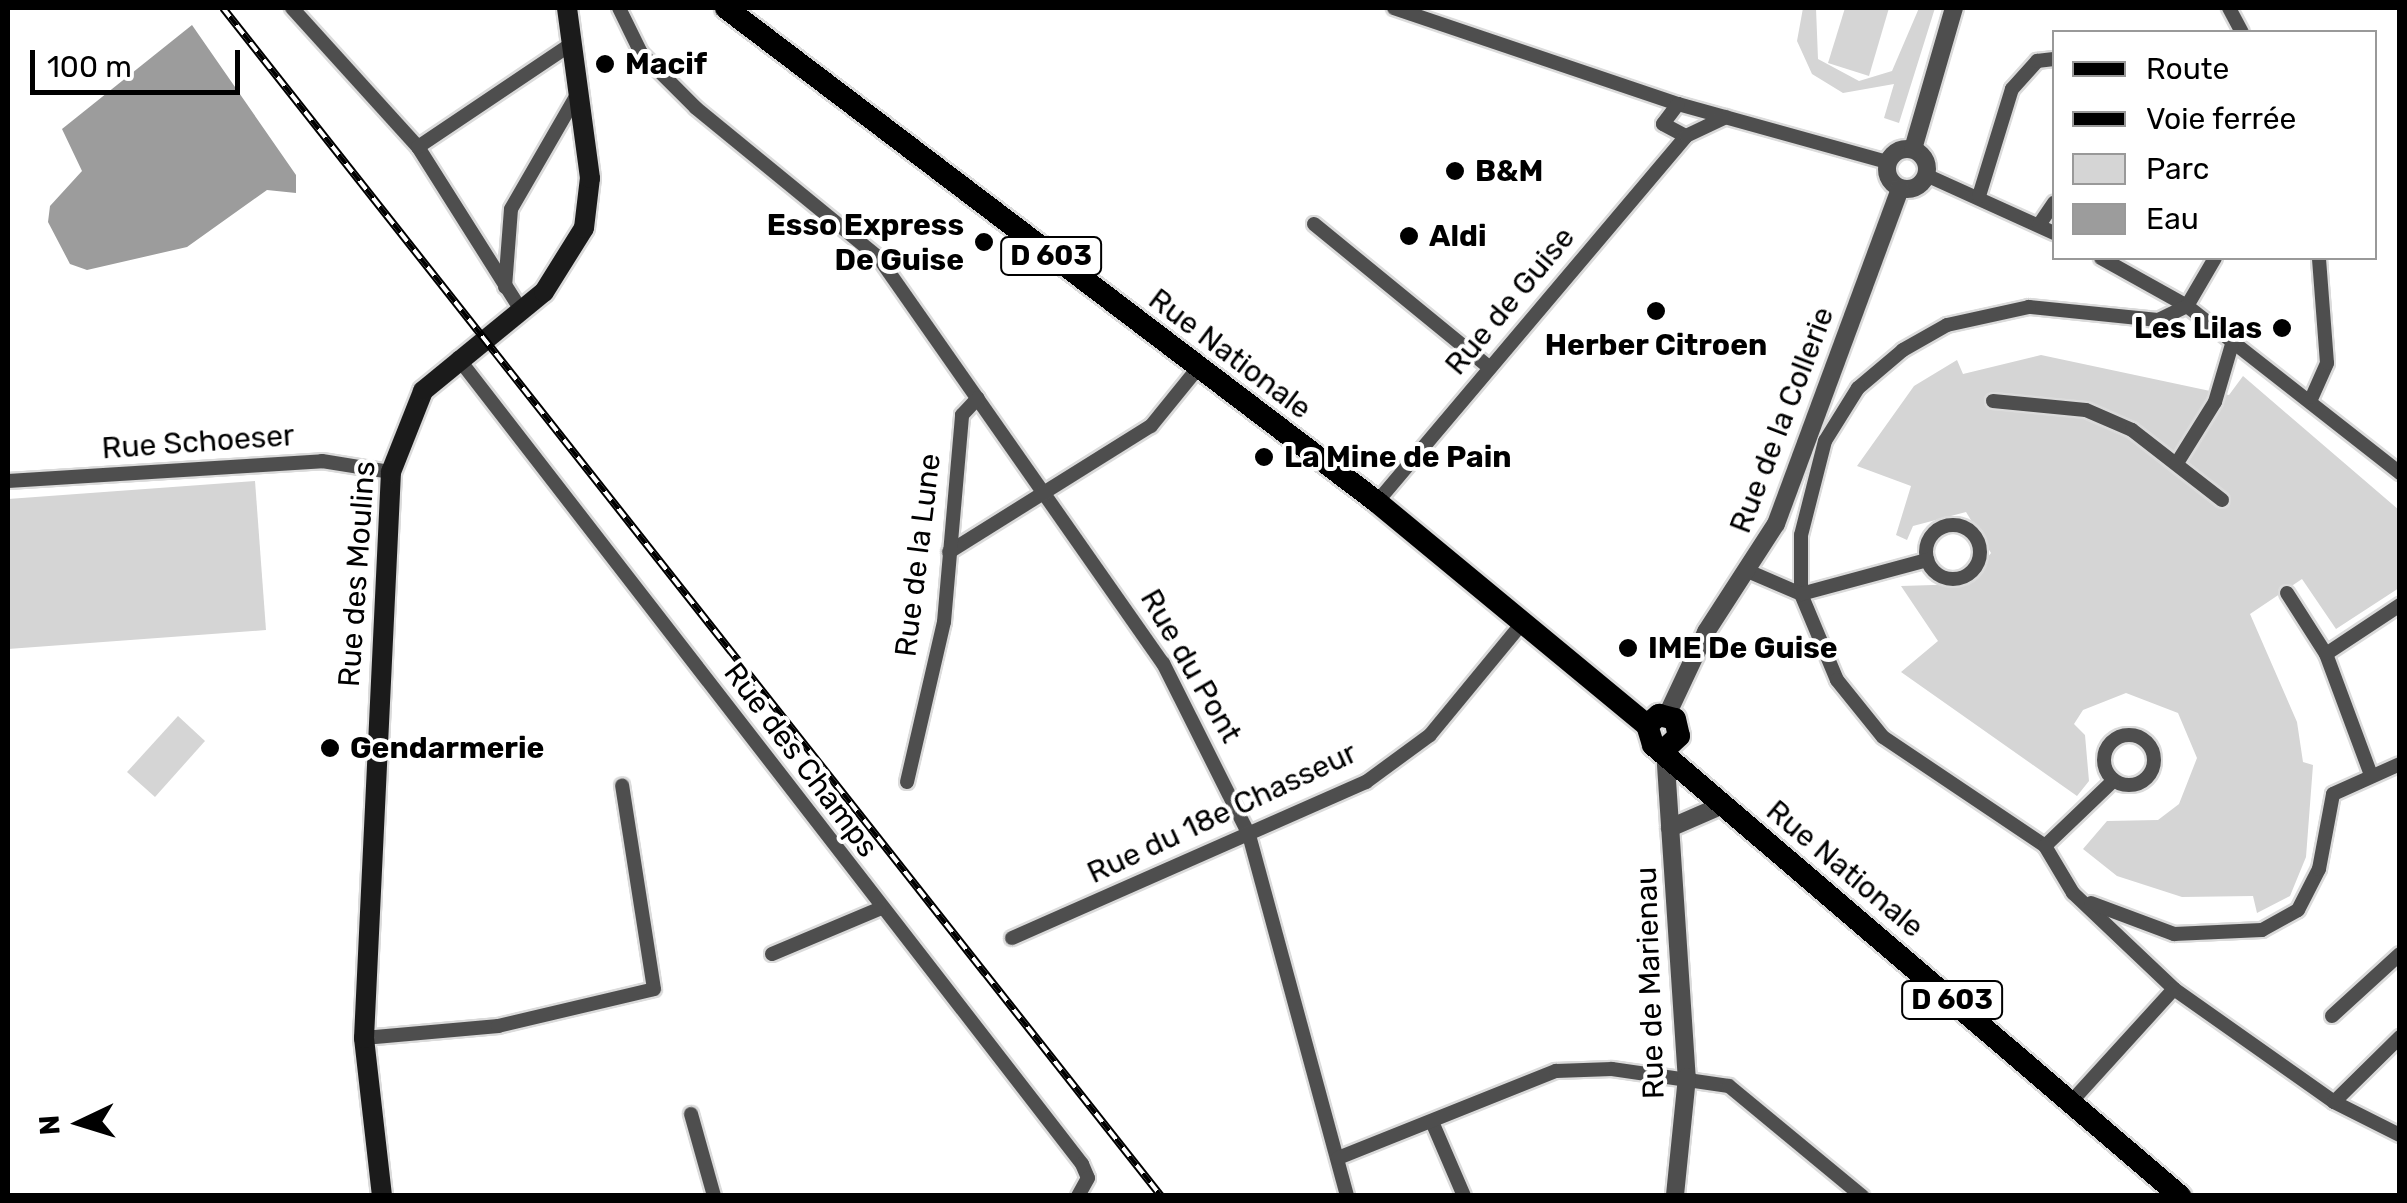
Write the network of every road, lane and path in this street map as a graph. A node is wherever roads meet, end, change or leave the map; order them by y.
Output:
1 (292, 8) edge
2 (567, 8) edge
3 (618, 8) edge
4 (726, 8) edge
5 (1394, 8) edge
6 (1954, 8) edge
7 (2228, 8) edge
8 (2241, 30) edge
9 (571, 44) junction
10 (2052, 58) edge
11 (1650, 92) junction
12 (578, 93) junction
13 (1684, 106) junction
14 (1664, 113) junction
15 (1726, 116) junction
16 (1690, 131) junction
17 (418, 146) junction
18 (1913, 150) junction
19 (1887, 162) junction
20 (1926, 176) junction
21 (1900, 188) junction
22 (1978, 196) junction
23 (2052, 206) edge
24 (1314, 224) dead end
25 (2039, 224) junction
26 (2052, 232) edge
27 (2105, 260) edge
28 (2214, 260) edge
29 (2320, 260) edge
30 (505, 286) junction
31 (2186, 306) junction
32 (521, 310) junction
33 (2234, 341) junction
34 (458, 358) junction
35 (1198, 368) junction
36 (1490, 368) junction
37 (2312, 397) junction
38 (978, 398) junction
39 (1993, 401) dead end
40 (2176, 462) junction
41 (391, 472) junction
42 (2400, 473) edge
43 (8, 481) edge
44 (1051, 492) junction
45 (2222, 500) dead end
46 (1377, 502) junction
47 (949, 552) junction
48 (1927, 560) dead end
49 (1750, 572) junction
50 (2288, 593) dead end
51 (1801, 594) junction
52 (2400, 605) edge
53 (1519, 626) junction
54 (2326, 654) junction
55 (1657, 720) junction
56 (1672, 743) junction
57 (2400, 764) edge
58 (2371, 775) junction
59 (2113, 781) dead end
60 (907, 782) dead end
61 (622, 785) dead end
62 (1724, 804) junction
63 (1670, 828) junction
64 (1249, 835) junction
65 (2046, 846) junction
66 (2072, 893) junction
67 (878, 909) junction
68 (1012, 938) dead end
69 (772, 954) dead end
70 (2400, 954) edge
71 (2174, 989) junction
72 (2332, 1016) dead end
73 (2400, 1037) edge
74 (364, 1038) junction
75 (1687, 1077) junction
76 (2071, 1102) junction
77 (2334, 1102) junction
78 (691, 1114) dead end
79 (1433, 1124) junction
80 (2400, 1134) edge
81 (1338, 1158) junction
82 (1680, 1192) edge
83 (382, 1196) edge
84 (714, 1196) edge
85 (1078, 1196) edge
86 (1346, 1196) edge
87 (1464, 1196) edge
88 (1862, 1196) edge
89 (2180, 1196) edge

1 - 17 street
2 - 9 main road, Rue des Moulins
3 - 38 street, Rue du Pont
4 - 35 main road, Rue Nationale / D 603
5 - 11 street
6 - 18 street
7 - 8 street
9 - 12 main road, Rue des Moulins
9 - 17 street
10 - 22 street
11 - 13 street
11 - 14 street
12 - 30 street
12 - 32 main road, Rue des Moulins
13 - 14 street
13 - 15 street
13 - 16 street
14 - 16 street
15 - 16 street
15 - 19 street
16 - 36 street, Rue de Guise
17 - 30 street
18 - 19 street
18 - 20 street
19 - 21 street
20 - 21 street
20 - 22 street
21 - 49 street, Rue de la Collerie
22 - 25 street
23 - 25 street
24 - 36 street
25 - 26 street
27 - 31 street
28 - 31 street
29 - 37 street
30 - 32 street
31 - 33 street
31 - 51 street
32 - 34 main road, Rue des Moulins
33 - 37 street
33 - 40 street
34 - 41 main road, Rue des Moulins
34 - 67 street, Rue des Champs
35 - 44 street
35 - 46 main road, Rue Nationale / D 603
36 - 46 street, Rue de Guise
37 - 42 street
38 - 44 street, Rue du Pont
38 - 47 street, Rue de la Lune
39 - 40 street
40 - 45 street
41 - 43 street, Rue Schoeser
41 - 74 main road, Rue des Moulins
44 - 47 street
44 - 64 street, Rue du Pont
46 - 53 main road, Rue Nationale / D 603
47 - 60 street, Rue de la Lune
48 - 51 street
49 - 51 street
49 - 55 street, Rue de la Collerie
50 - 54 street
51 - 65 street
52 - 54 street
53 - 55 main road, Rue Nationale / D 603
53 - 64 street, Rue du 18e Chasseur
54 - 58 street
55 - 56 main road, Rue Nationale
56 - 62 main road, Rue Nationale / D 603
56 - 63 street, Rue de Marienau
57 - 58 street
58 - 66 street
59 - 65 street
61 - 74 street
62 - 63 street
62 - 76 main road, Rue Nationale / D 603
63 - 75 street, Rue de Marienau
64 - 68 street, Rue du 18e Chasseur
64 - 81 street, Rue du Pont
65 - 66 street
66 - 71 street
67 - 69 street
67 - 85 street, Rue des Champs
70 - 72 street
71 - 76 street
71 - 77 street
73 - 77 street
74 - 83 main road, Rue des Moulins
75 - 79 street
75 - 82 street, Rue de Marienau
75 - 88 street
76 - 89 main road, Rue Nationale / D 603
77 - 80 street
78 - 84 street
79 - 81 street
79 - 87 street
81 - 86 street, Rue du Pont

